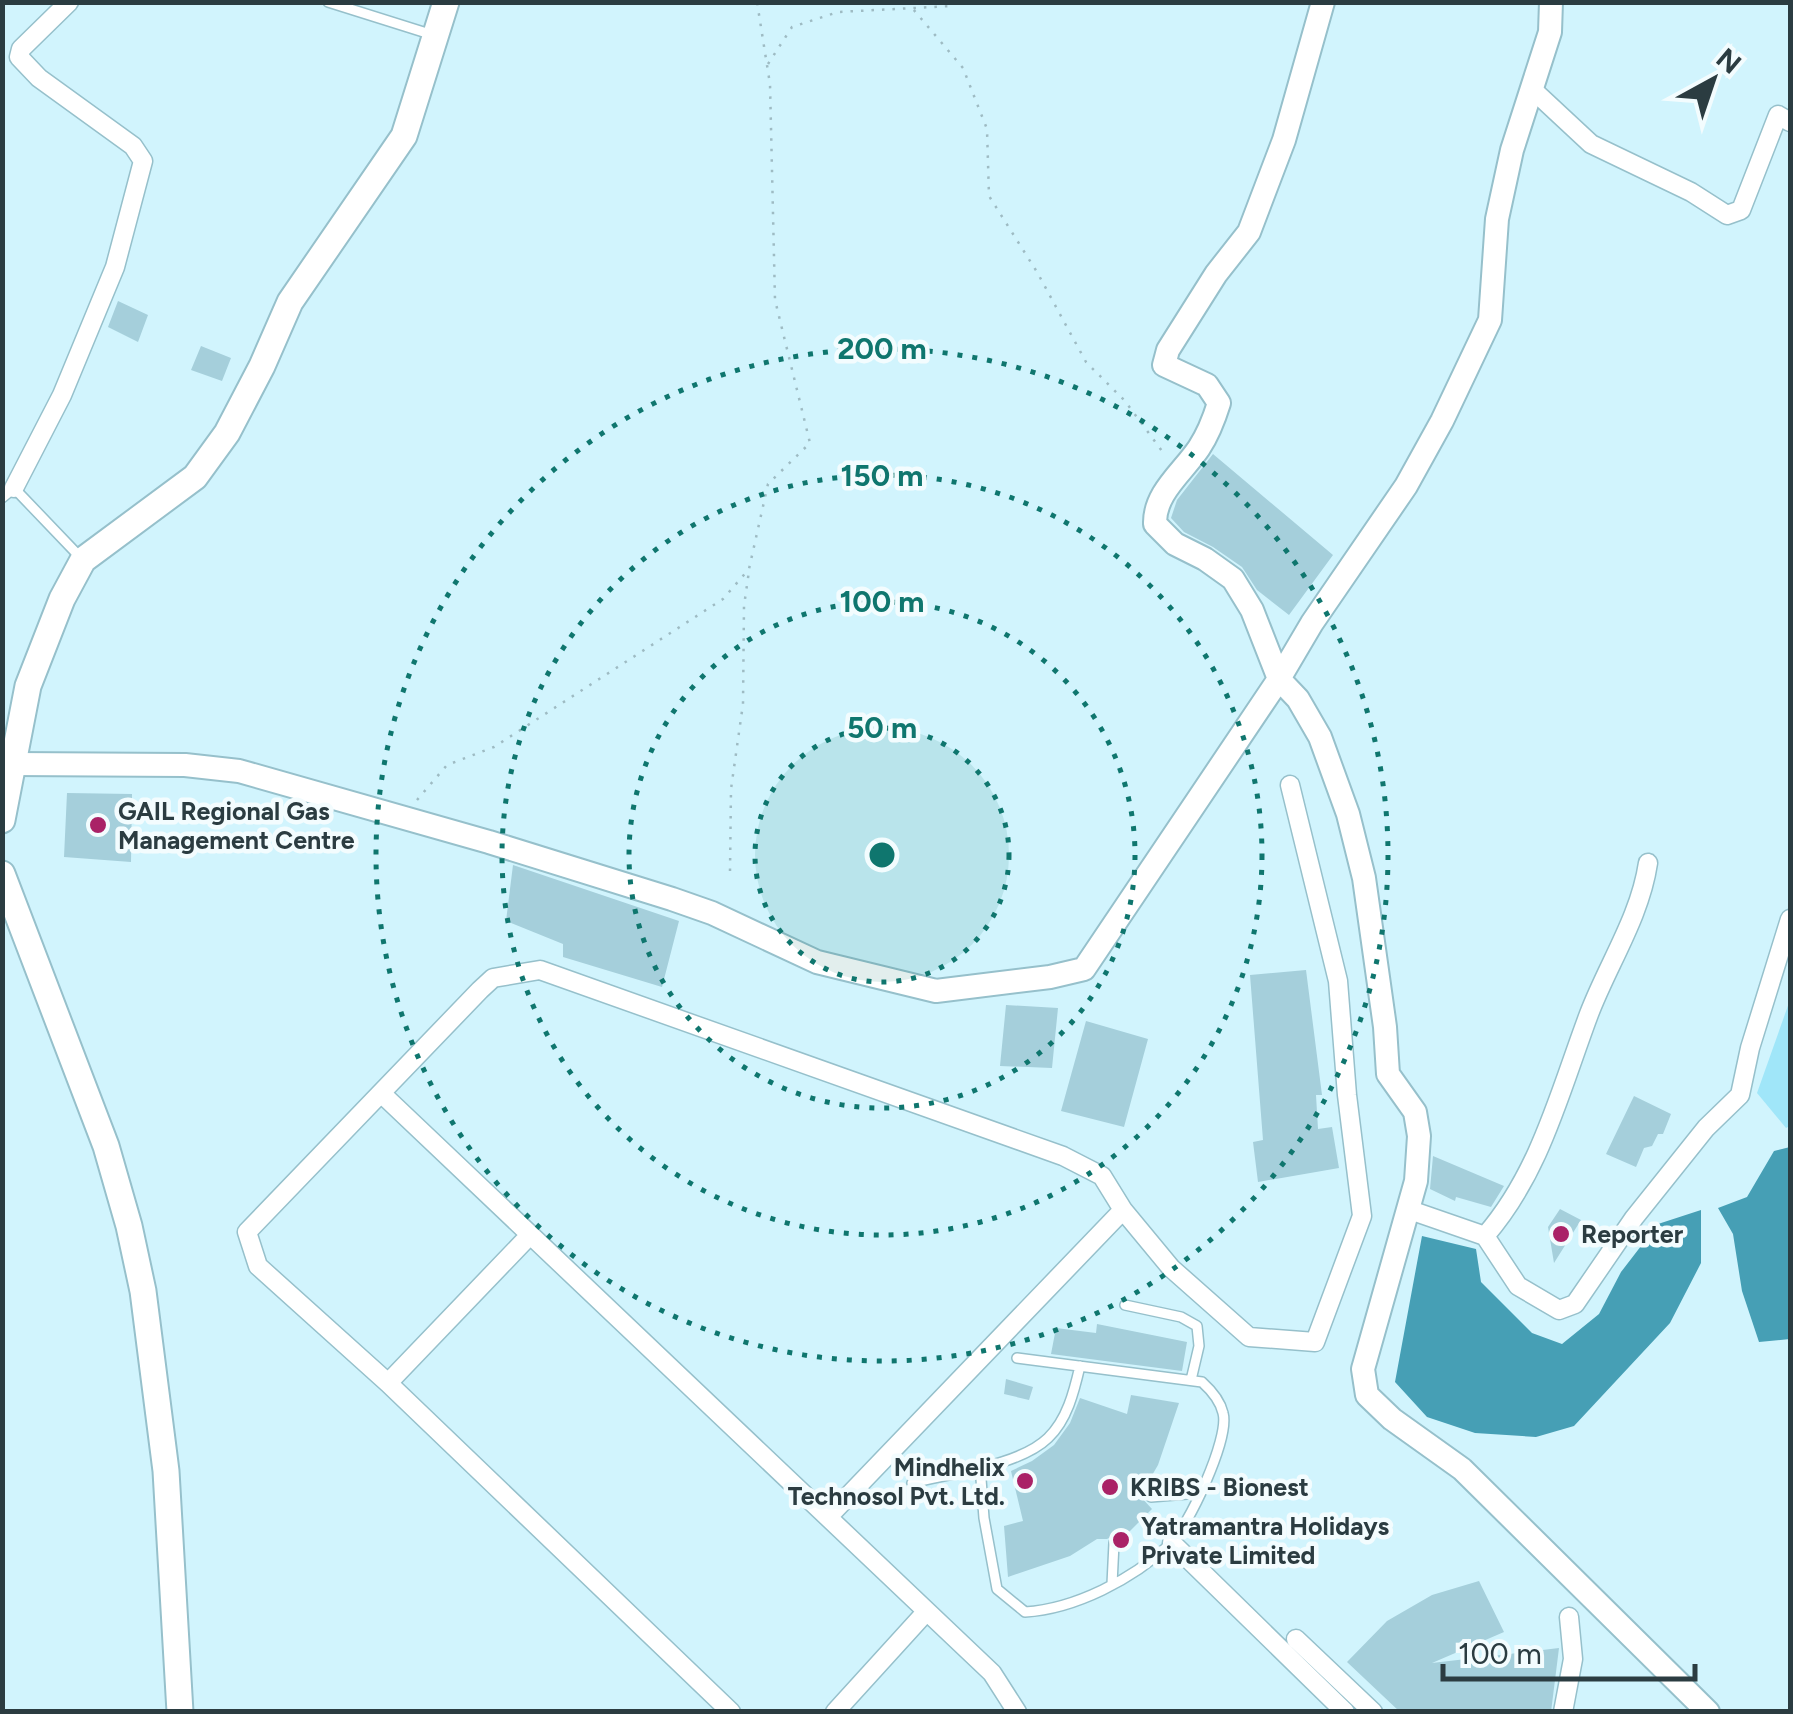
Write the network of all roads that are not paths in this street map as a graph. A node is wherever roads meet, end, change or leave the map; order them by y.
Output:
1 (68, 2) edge
2 (328, 2) edge
3 (446, 2) edge
4 (1323, 2) edge
5 (1551, 2) edge
6 (435, 36) junction
7 (1533, 90) junction
8 (1790, 122) edge
9 (8, 493) edge
10 (83, 560) junction
11 (1279, 680) junction
12 (12, 764) junction
13 (1290, 785) dead end
14 (2, 820) edge
15 (1648, 863) dead end
16 (2, 874) edge
17 (1790, 919) edge
18 (381, 1093) junction
19 (1407, 1209) junction
20 (1123, 1210) junction
21 (528, 1236) junction
22 (1485, 1236) junction
23 (1125, 1305) dead end
24 (1017, 1358) dead end
25 (1080, 1366) junction
26 (1191, 1380) junction
27 (388, 1383) junction
28 (980, 1466) junction
29 (1207, 1480) junction
30 (912, 1483) dead end
31 (1151, 1497) dead end
32 (828, 1517) junction
33 (1114, 1543) dead end
34 (1172, 1543) junction
35 (1112, 1584) junction
36 (926, 1612) junction
37 (1569, 1617) dead end
38 (1296, 1638) dead end
39 (180, 1712) edge
40 (731, 1712) edge
41 (835, 1712) edge
42 (1017, 1712) edge
43 (1345, 1712) edge
44 (1373, 1712) edge
45 (1562, 1712) edge
46 (1708, 1712) edge

1 - 9 street
2 - 6 lane
3 - 6 main road
4 - 11 street
5 - 7 street
6 - 10 main road
7 - 8 street
7 - 11 street
9 - 10 lane
10 - 12 main road
11 - 12 street
11 - 19 street
12 - 14 main road
13 - 20 street
15 - 22 street
16 - 39 main road
17 - 22 street
18 - 20 street
18 - 21 street
18 - 27 street
19 - 22 street
19 - 46 street
20 - 32 street
21 - 27 street
21 - 32 street
23 - 26 lane
24 - 25 lane
25 - 26 lane
25 - 28 lane
26 - 29 lane
27 - 40 street
28 - 30 lane
28 - 35 lane
29 - 31 lane
29 - 34 lane
32 - 36 street
33 - 35 lane
34 - 35 lane
34 - 43 street
36 - 41 street
36 - 42 street
37 - 45 street
38 - 44 street

